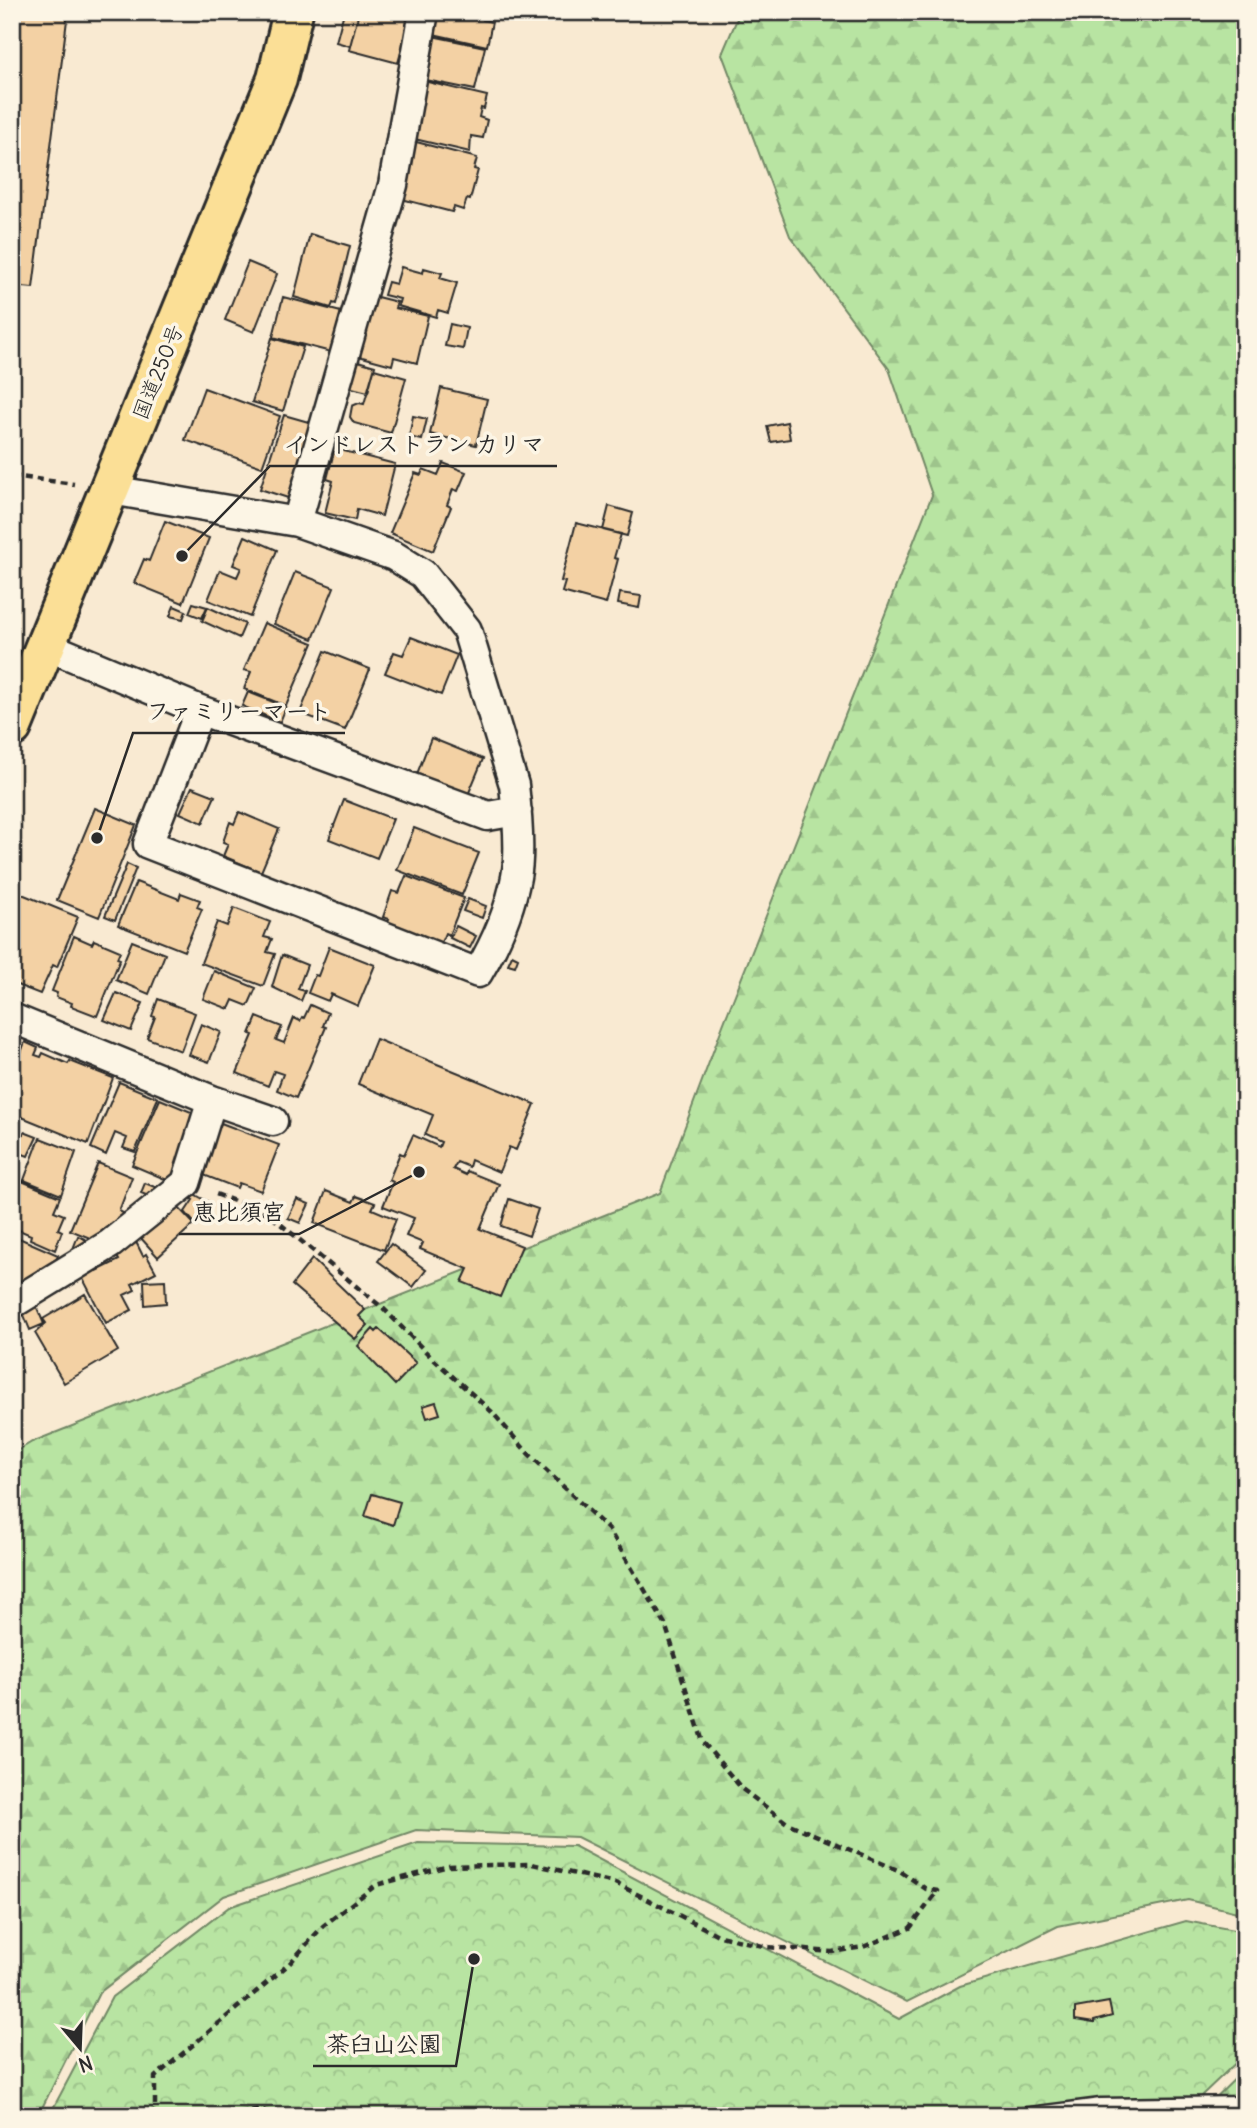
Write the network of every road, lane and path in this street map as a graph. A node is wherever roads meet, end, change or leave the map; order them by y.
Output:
1 (293, 12) edge
2 (424, 12) edge
3 (12, 476) edge
4 (94, 487) junction
5 (297, 522) junction
6 (45, 645) junction
7 (200, 710) junction
8 (12, 727) edge
9 (517, 811) junction
10 (12, 1018) edge
11 (212, 1100) junction
12 (273, 1121) dead end
13 (186, 1183) junction
14 (12, 1304) edge
15 (1245, 2104) edge
16 (151, 2116) edge
17 (216, 2116) edge
18 (281, 2116) edge
19 (1023, 2116) edge

1 - 4 highway, 国道250号
2 - 5 street
3 - 4 path
4 - 5 street
4 - 6 highway, 国道250号
5 - 9 street
6 - 7 street
6 - 8 highway, 国道250号
7 - 9 street
7 - 9 street
10 - 11 street
11 - 12 street
11 - 13 street
13 - 14 street
13 - 16 path
15 - 19 lane
17 - 18 path

